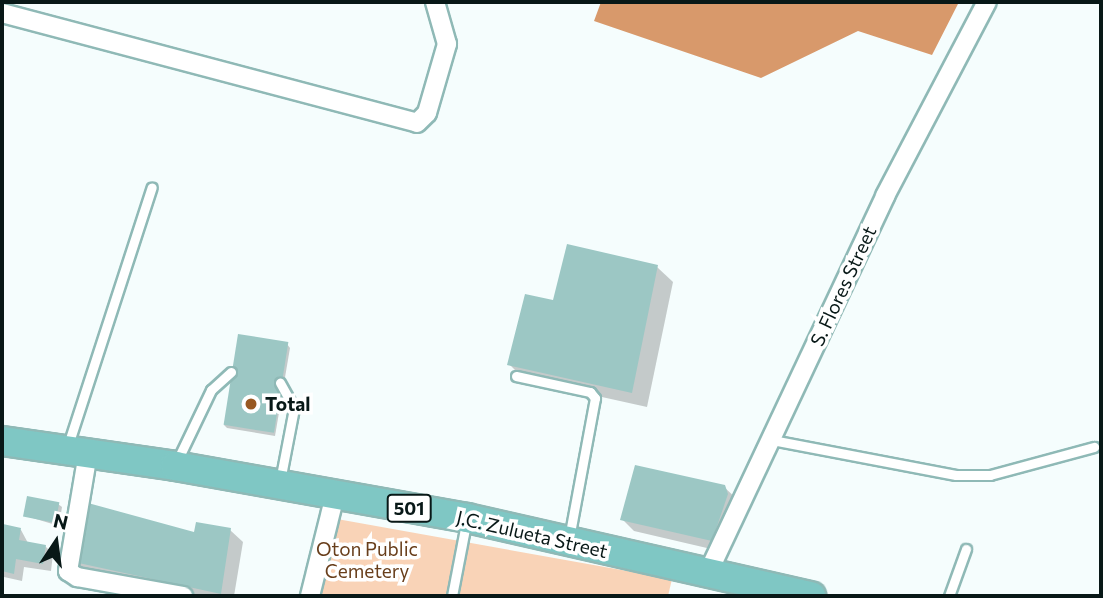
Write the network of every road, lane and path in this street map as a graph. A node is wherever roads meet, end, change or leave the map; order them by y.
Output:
1 (435, 2) edge
2 (988, 2) edge
3 (2, 13) edge
4 (152, 187) dead end
5 (231, 372) dead end
6 (516, 376) dead end
7 (280, 383) dead end
8 (772, 440) junction
9 (2, 441) edge
10 (1094, 447) dead end
11 (77, 451) junction
12 (175, 466) junction
13 (279, 487) junction
14 (335, 495) junction
15 (467, 518) junction
16 (568, 541) junction
17 (966, 549) dead end
18 (707, 575) junction
19 (183, 596) edge
20 (310, 596) edge
21 (452, 596) edge
22 (811, 596) edge
23 (949, 596) edge

1 - 3 street
2 - 8 street, S. Flores Street
4 - 11 lane
5 - 12 lane
6 - 16 lane
7 - 13 lane
8 - 10 lane
8 - 18 street, S. Flores Street
9 - 11 main road, J.C. Zulueta Street / 501
11 - 12 main road, J.C. Zulueta Street / 501
11 - 19 street
12 - 13 main road, J.C. Zulueta Street / 501
13 - 14 main road, J.C. Zulueta Street / 501
14 - 15 main road, J.C. Zulueta Street / 501
14 - 20 street
15 - 16 main road, J.C. Zulueta Street / 501
15 - 21 lane
16 - 18 main road, J.C. Zulueta Street / 501
17 - 23 lane
18 - 22 main road, J.C. Zulueta Street / 501

